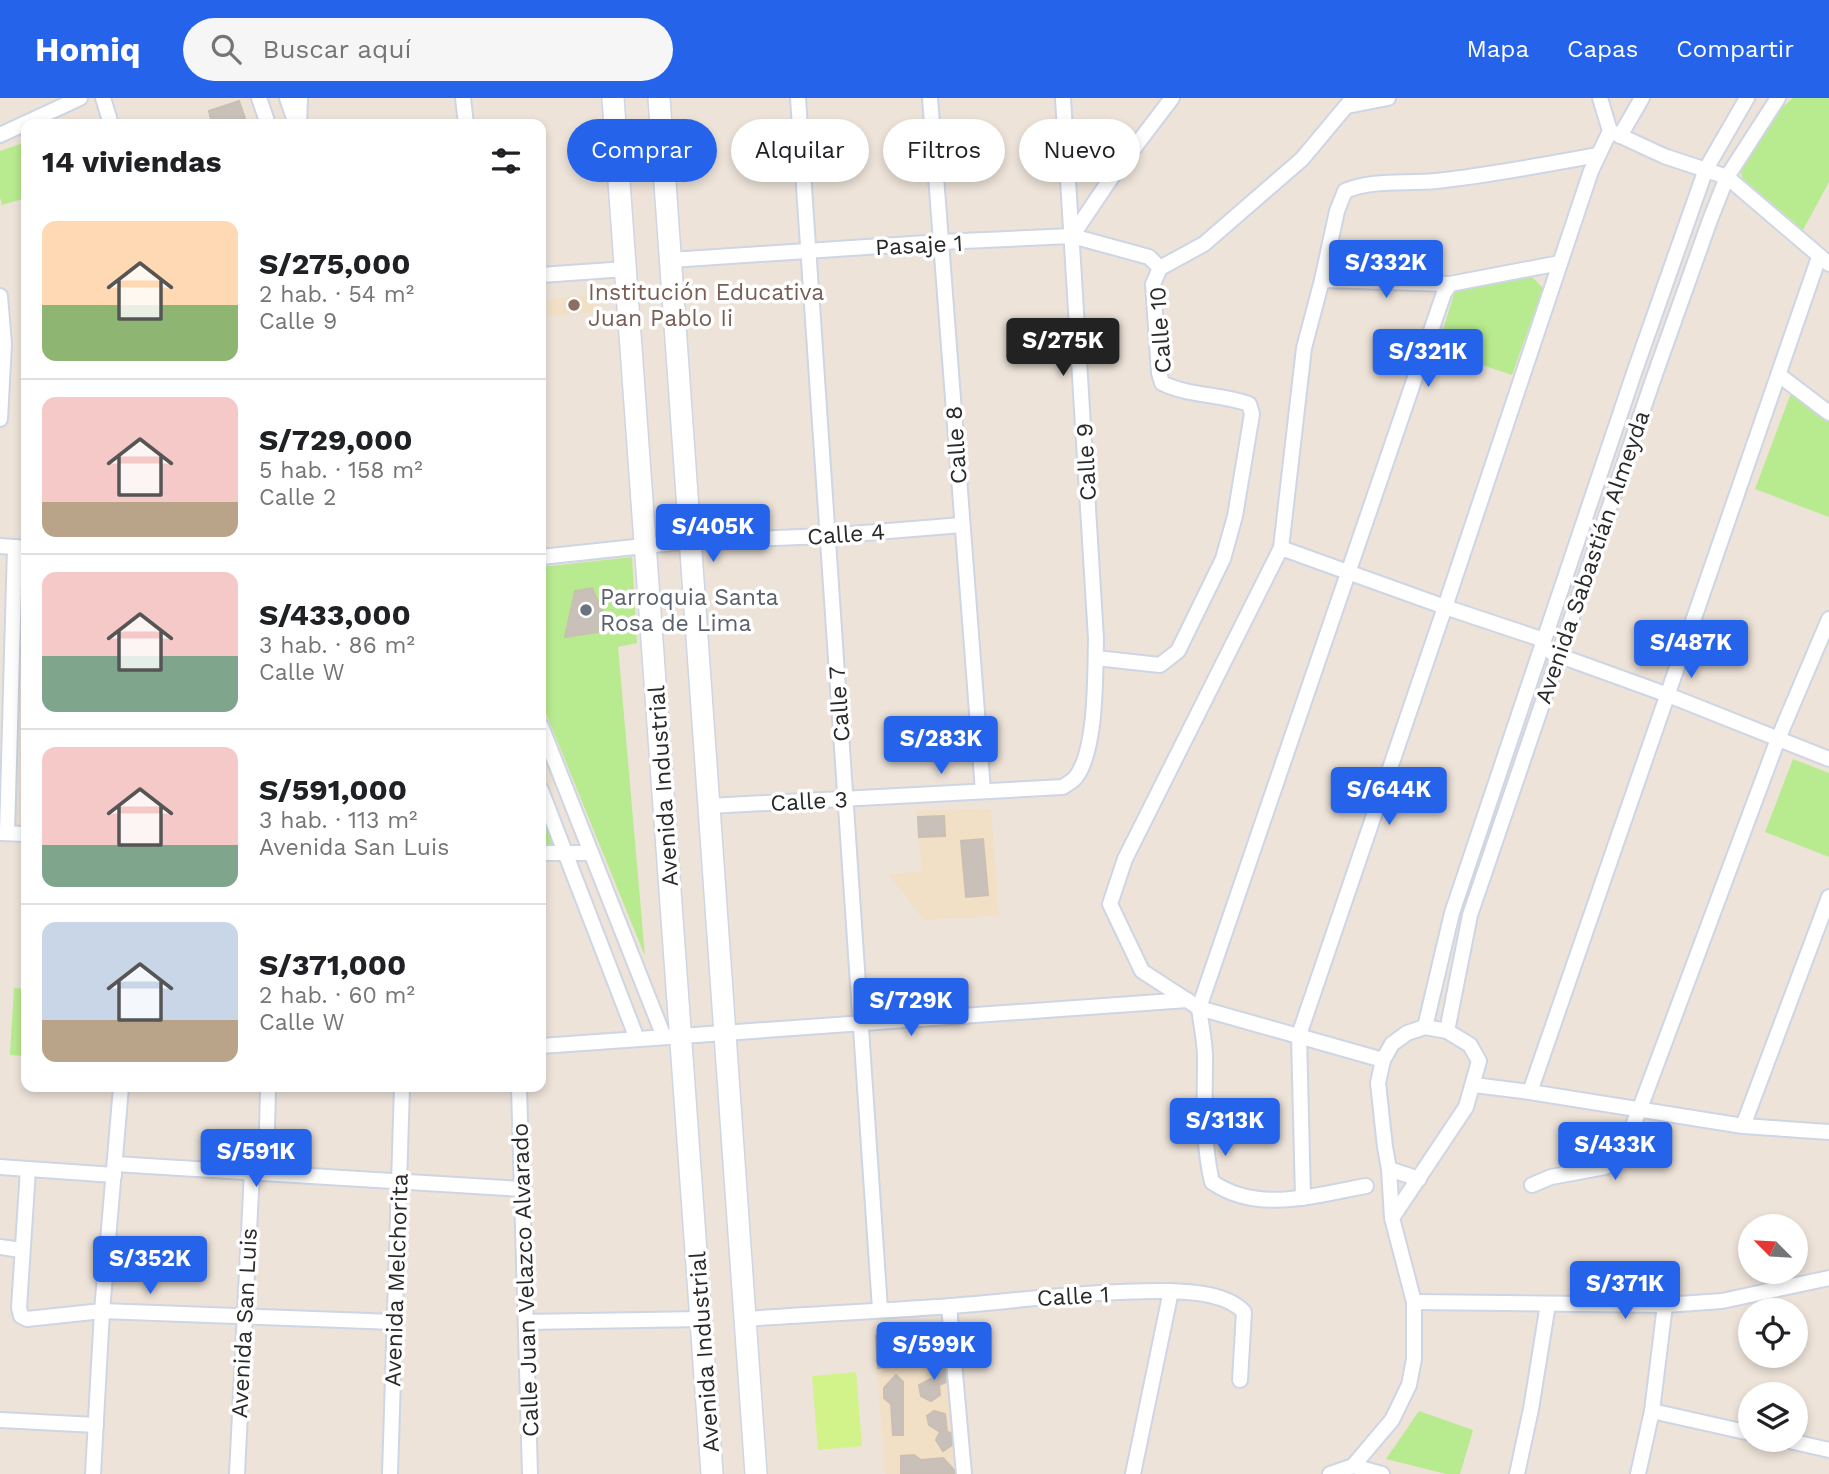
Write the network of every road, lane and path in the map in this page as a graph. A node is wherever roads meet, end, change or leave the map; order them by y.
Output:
1 (80, 98) edge
2 (103, 98) edge
3 (259, 98) edge
4 (287, 98) edge
5 (300, 98) edge
6 (463, 98) edge
7 (613, 98) edge
8 (659, 98) edge
9 (798, 98) edge
10 (930, 98) edge
11 (1063, 98) edge
12 (1172, 98) edge
13 (1388, 98) edge
14 (1600, 98) edge
15 (1642, 98) edge
16 (1747, 98) edge
17 (1778, 98) edge
18 (1350, 102) edge
19 (35, 119) edge
20 (109, 119) edge
21 (266, 119) edge
22 (295, 119) edge
23 (298, 119) edge
24 (465, 119) edge
25 (21, 125) edge
26 (1615, 133) junction
27 (0, 135) edge
28 (1598, 155) junction
29 (1706, 169) junction
30 (1727, 177) junction
31 (1072, 236) junction
32 (941, 242) junction
33 (808, 252) junction
34 (671, 260) junction
35 (1824, 261) edge
36 (1560, 263) junction
37 (1160, 268) junction
38 (626, 269) junction
39 (546, 275) edge
40 (1322, 281) junction
41 (1450, 284) junction
42 (0, 296) edge
43 (1779, 375) junction
44 (1829, 413) edge
45 (0, 419) edge
46 (962, 525) junction
47 (827, 536) junction
48 (691, 541) junction
49 (646, 545) junction
50 (14, 547) edge
51 (1280, 548) junction
52 (546, 556) edge
53 (1347, 572) junction
54 (1445, 607) junction
55 (1829, 619) edge
56 (1542, 645) junction
57 (1559, 655) junction
58 (1096, 658) junction
59 (6, 688) edge
60 (1668, 695) junction
61 (546, 739) edge
62 (1778, 739) junction
63 (1829, 759) edge
64 (983, 792) junction
65 (845, 799) junction
66 (546, 803) edge
67 (709, 806) junction
68 (3, 833) edge
69 (21, 834) edge
70 (546, 853) edge
71 (565, 853) junction
72 (591, 853) junction
73 (1829, 897) edge
74 (1193, 1004) junction
75 (860, 1024) junction
76 (1425, 1027) junction
77 (1447, 1031) junction
78 (725, 1033) junction
79 (1299, 1035) junction
80 (672, 1037) junction
81 (637, 1039) junction
82 (546, 1046) edge
83 (1383, 1060) junction
84 (1474, 1086) junction
85 (121, 1092) edge
86 (267, 1092) edge
87 (402, 1092) edge
88 (519, 1092) edge
89 (1530, 1092) junction
90 (1639, 1111) junction
91 (1744, 1126) junction
92 (1829, 1132) edge
93 (0, 1167) edge
94 (28, 1169) junction
95 (115, 1169) junction
96 (1389, 1169) junction
97 (259, 1172) junction
98 (1419, 1179) junction
99 (399, 1181) junction
100 (1532, 1185) dead end
101 (1366, 1186) dead end
102 (522, 1189) junction
103 (1303, 1198) junction
104 (1392, 1218) junction
105 (0, 1247) edge
106 (21, 1250) junction
107 (1829, 1278) edge
108 (1171, 1291) junction
109 (1414, 1302) junction
110 (1548, 1304) junction
111 (1665, 1305) junction
112 (949, 1306) junction
113 (880, 1309) junction
114 (102, 1311) junction
115 (243, 1317) junction
116 (701, 1319) junction
117 (745, 1319) junction
118 (394, 1322) junction
119 (526, 1322) junction
120 (1240, 1380) dead end
121 (1652, 1411) junction
122 (0, 1420) edge
123 (96, 1425) junction
124 (1738, 1430) edge
125 (1808, 1445) edge
126 (1829, 1450) edge
127 (1353, 1466) junction
128 (93, 1474) edge
129 (237, 1474) edge
130 (390, 1474) edge
131 (530, 1474) edge
132 (712, 1474) edge
133 (756, 1474) edge
134 (964, 1474) edge
135 (1133, 1474) edge
136 (1331, 1474) edge
137 (1382, 1474) edge
138 (1517, 1474) edge
139 (1638, 1474) edge

1 - 19 street
2 - 20 street
3 - 21 street
4 - 22 street
5 - 23 street
6 - 24 street
7 - 38 street, Avenida Industrial
8 - 34 street, Avenida Industrial
9 - 33 street, Calle 7
10 - 32 street, Calle 8
11 - 31 street, Calle 9
12 - 31 street
13 - 18 street
14 - 26 street
15 - 26 street
16 - 29 street, Avenida Sabastián Almeyda
17 - 30 street, Avenida Sabastián Almeyda
18 - 37 street, Calle 10
25 - 27 street
26 - 28 street
26 - 29 street
28 - 36 street
28 - 40 street
29 - 30 street
29 - 56 street, Avenida Sabastián Almeyda
30 - 35 street
30 - 57 street, Avenida Sabastián Almeyda
31 - 32 street, Pasaje 1
31 - 37 street, Pasaje 1
31 - 58 street, Calle 9
32 - 33 street, Pasaje 1
32 - 46 street, Calle 8
33 - 34 street, Pasaje 1
33 - 47 street, Calle 7
34 - 48 street, Avenida Industrial
35 - 43 street
36 - 41 street
36 - 54 street
37 - 58 street, Calle 10
38 - 39 street
38 - 49 street, Avenida Industrial
40 - 41 street
40 - 51 street
41 - 53 street
42 - 45 street
43 - 44 street
43 - 60 street
46 - 47 street, Calle 4
46 - 64 street, Calle 8
47 - 48 street, Calle 4
47 - 65 street, Calle 7
48 - 49 street, Calle 4
48 - 67 street, Avenida Industrial
49 - 52 street, Calle 4
49 - 80 street, Avenida Industrial
50 - 59 street
51 - 53 street
51 - 74 street
53 - 54 street
53 - 74 street
54 - 56 street
54 - 79 street
55 - 62 street
56 - 57 street
56 - 76 street, Avenida Sabastián Almeyda
57 - 60 street
57 - 77 street, Avenida Sabastián Almeyda
58 - 64 street, Calle 3
59 - 68 street
60 - 62 street
60 - 89 street
61 - 72 street
62 - 63 street
62 - 90 street
64 - 65 street, Calle 3
65 - 67 street, Calle 3
65 - 75 street, Calle 7
66 - 71 street
67 - 78 street, Avenida Industrial
68 - 69 street
70 - 71 street
71 - 72 street
71 - 81 street
72 - 80 street
73 - 91 street
74 - 75 street
74 - 79 street
74 - 103 street
75 - 78 street
75 - 113 street, Calle 7
76 - 77 street
76 - 83 street
77 - 84 street
78 - 80 street
78 - 117 street, Avenida Industrial
79 - 83 street
79 - 103 street
80 - 81 street
80 - 116 street, Avenida Industrial
81 - 82 street
83 - 96 street
84 - 89 street
84 - 98 street
85 - 95 street
86 - 97 street, Avenida San Luis
87 - 99 street, Avenida Melchorita
88 - 102 street, Calle Juan Velazco Alvarado
89 - 90 street
90 - 91 street
90 - 100 street
91 - 92 street
93 - 94 street
94 - 95 street
94 - 106 street
95 - 97 street
95 - 114 street
96 - 98 street
96 - 104 street
97 - 99 street
97 - 115 street, Avenida San Luis
98 - 104 street
99 - 102 street
99 - 118 street, Avenida Melchorita
101 - 103 street
102 - 119 street, Calle Juan Velazco Alvarado
104 - 109 street
105 - 106 street
106 - 114 street
107 - 111 street
108 - 112 street, Calle 1
108 - 120 street, Calle 1
108 - 135 street
109 - 110 street
109 - 127 street
110 - 111 street
110 - 138 street
111 - 121 street
112 - 113 street, Calle 1
112 - 134 street
113 - 117 street, Calle 1
114 - 115 street
114 - 123 street
115 - 118 street
115 - 129 street, Avenida San Luis
116 - 119 street
116 - 132 street, Avenida Industrial
117 - 133 street, Avenida Industrial
118 - 130 street, Avenida Melchorita
119 - 131 street, Calle Juan Velazco Alvarado
121 - 124 street
121 - 139 street
122 - 123 street
123 - 128 street
125 - 126 street
127 - 136 street
127 - 137 street

